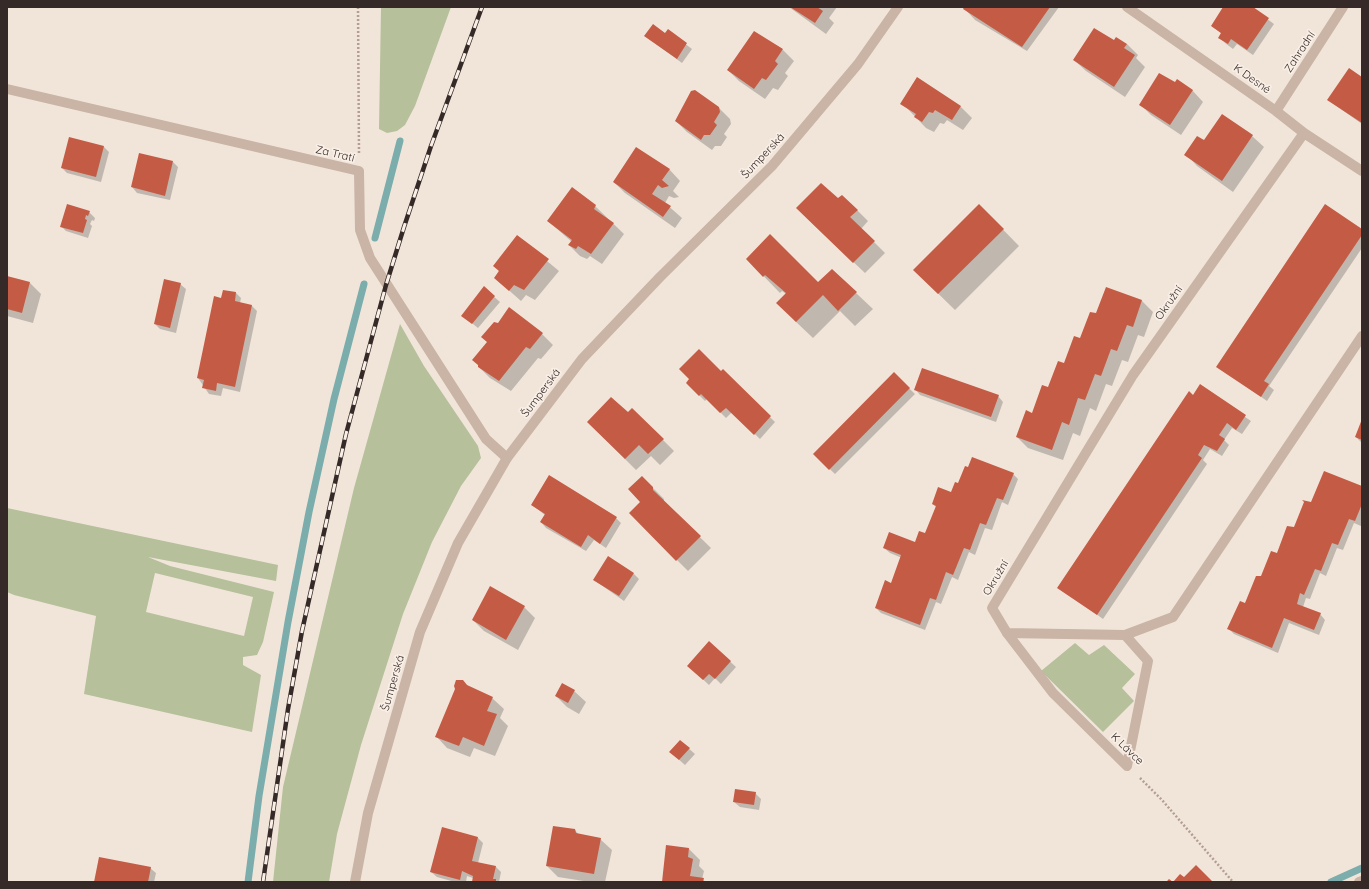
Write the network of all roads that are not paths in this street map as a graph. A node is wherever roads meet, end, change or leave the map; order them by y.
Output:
1 (898, 7) edge
2 (1127, 7) edge
3 (1343, 7) edge
4 (7, 89) edge
5 (1276, 110) junction
6 (1304, 133) junction
7 (1362, 171) edge
8 (1362, 336) edge
9 (507, 458) junction
10 (1007, 633) junction
11 (1125, 635) junction
12 (354, 882) edge

1 - 9 street, Šumperská
2 - 5 street, K Desné
3 - 5 street, Zahradní
4 - 9 street, Za Tratí
5 - 6 street, K Desné
6 - 7 street, K Desné
6 - 10 street, Okružní
8 - 11 street
9 - 12 street, Šumperská
10 - 11 street
10 - 11 street, K Lávce

